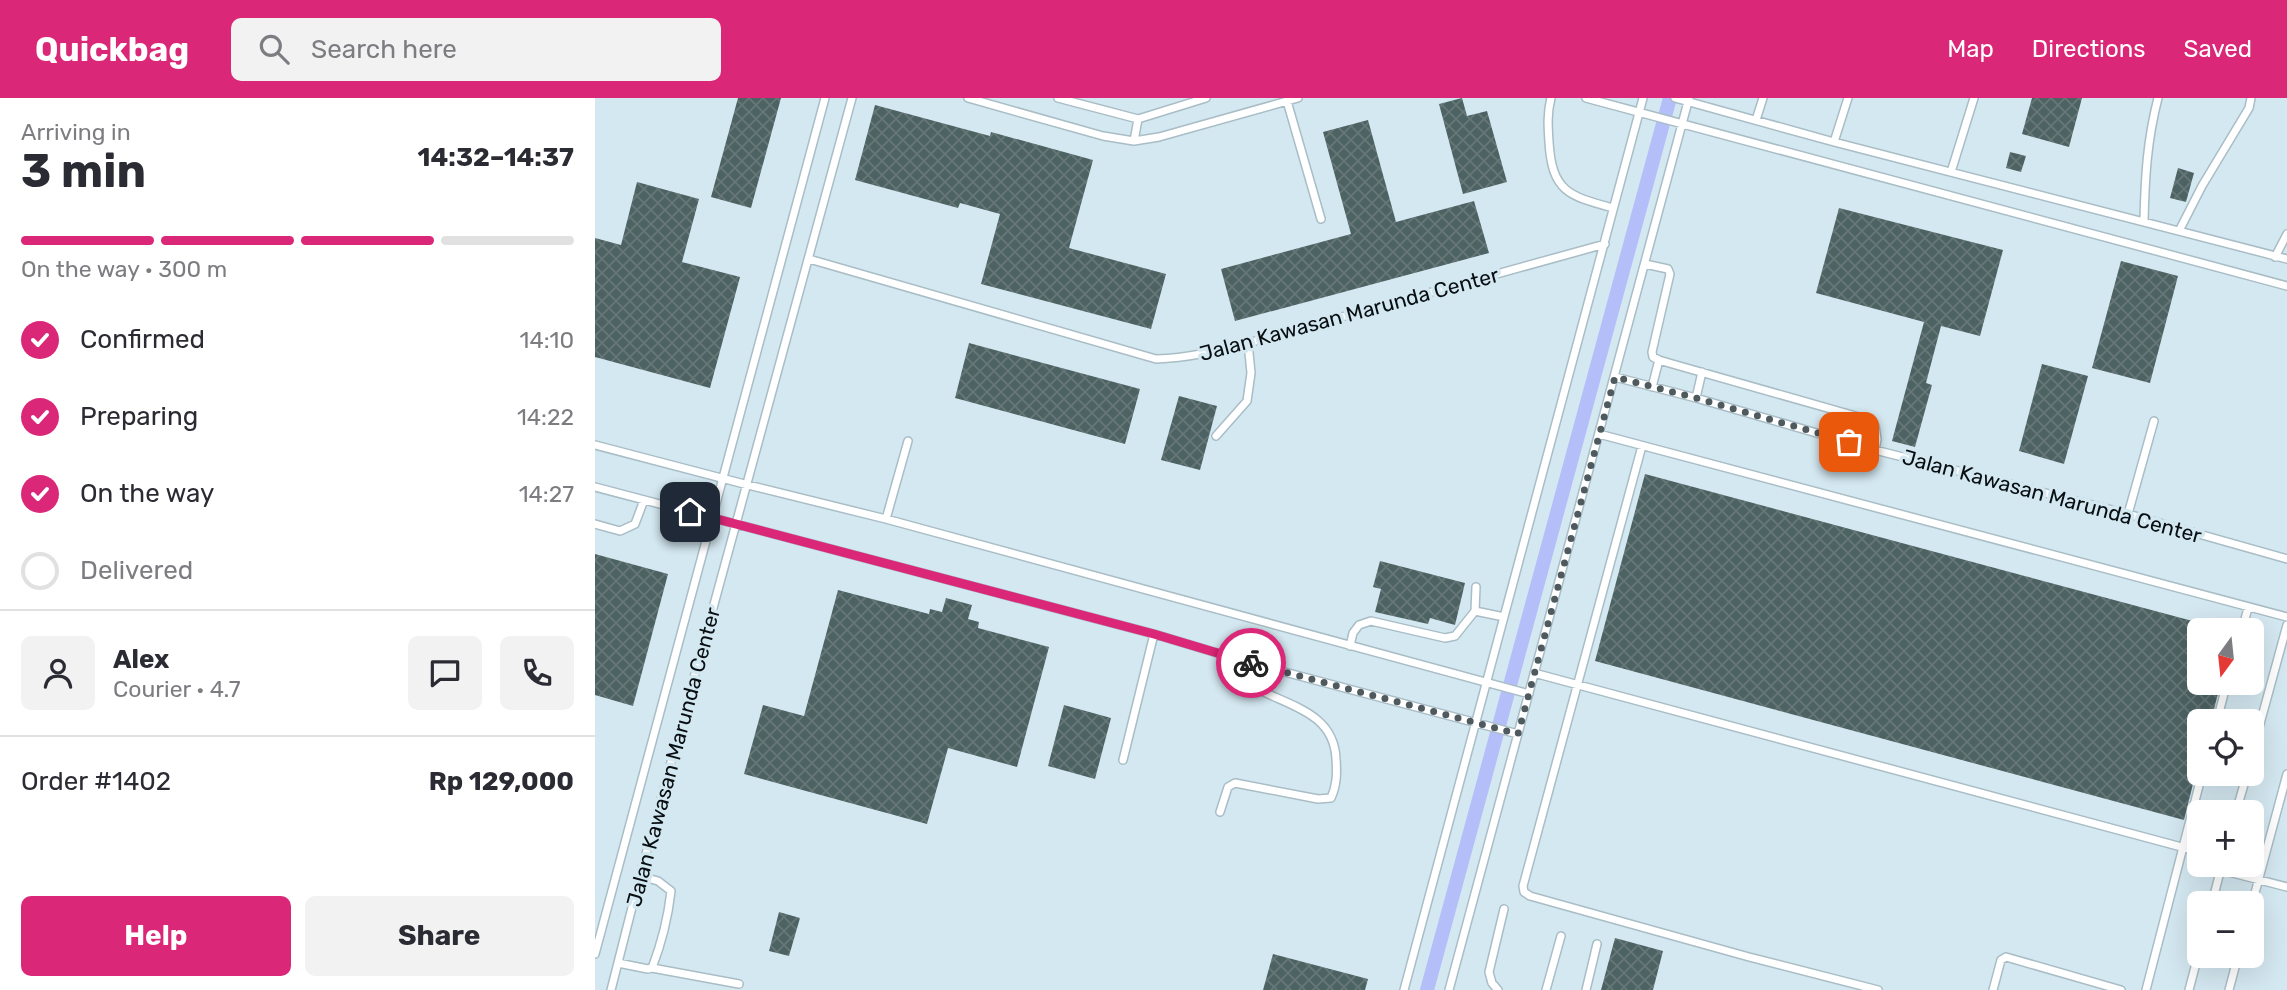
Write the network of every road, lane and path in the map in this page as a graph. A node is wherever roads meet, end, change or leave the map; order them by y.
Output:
1 (825, 98) edge
2 (852, 98) edge
3 (968, 98) edge
4 (1058, 98) edge
5 (1206, 98) edge
6 (1298, 98) edge
7 (1551, 98) edge
8 (1586, 98) edge
9 (1643, 98) edge
10 (1763, 98) edge
11 (1848, 98) edge
12 (1974, 98) edge
13 (2158, 98) edge
14 (2251, 98) edge
15 (1683, 99) edge
16 (1287, 101) junction
17 (1639, 112) junction
18 (1138, 119) junction
19 (1756, 120) junction
20 (1678, 123) junction
21 (1134, 141) junction
22 (1834, 142) junction
23 (1951, 172) junction
24 (1613, 208) junction
25 (1321, 219) dead end
26 (2144, 221) junction
27 (2179, 231) junction
28 (2287, 234) edge
29 (1605, 244) junction
30 (2275, 257) junction
31 (809, 259) junction
32 (2287, 259) edge
33 (1645, 264) junction
34 (2287, 286) edge
35 (1248, 343) junction
36 (1660, 360) junction
37 (1702, 372) junction
38 (1615, 377) junction
39 (1652, 387) junction
40 (1696, 398) junction
41 (2154, 421) dead end
42 (1598, 434) junction
43 (1216, 436) dead end
44 (908, 441) dead end
45 (595, 445) edge
46 (1642, 446) junction
47 (1875, 450) junction
48 (723, 479) junction
49 (748, 485) junction
50 (595, 486) edge
51 (644, 500) junction
52 (2128, 514) junction
53 (712, 518) junction
54 (886, 519) junction
55 (595, 524) edge
56 (737, 524) junction
57 (2287, 559) edge
58 (1476, 587) dead end
59 (2248, 608) junction
60 (1475, 611) junction
61 (1504, 617) junction
62 (2287, 617) edge
63 (2245, 618) edge
64 (2287, 625) edge
65 (1154, 634) junction
66 (1350, 646) junction
67 (1247, 662) junction
68 (1534, 673) junction
69 (1489, 683) junction
70 (1577, 684) junction
71 (1527, 694) junction
72 (2264, 709) edge
73 (1478, 724) junction
74 (1516, 734) junction
75 (1123, 760) dead end
76 (2287, 774) edge
77 (2199, 786) edge
78 (1220, 812) dead end
79 (2182, 846) junction
80 (2187, 848) edge
81 (640, 876) junction
82 (2250, 877) edge
83 (2259, 880) junction
84 (2287, 887) edge
85 (2256, 891) edge
86 (1504, 909) dead end
87 (1561, 936) dead end
88 (1597, 944) dead end
89 (595, 954) edge
90 (618, 962) junction
91 (652, 968) junction
92 (2195, 968) edge
93 (2235, 968) edge
94 (739, 984) dead end
95 (611, 990) edge
96 (1404, 990) edge
97 (1449, 990) edge
98 (1498, 990) edge
99 (1546, 990) edge
100 (1586, 990) edge
101 (1878, 990) edge
102 (1993, 990) edge
103 (2121, 990) edge
104 (2145, 990) edge
105 (2189, 990) edge
106 (2229, 990) edge

1 - 48 lane, Jalan Kawasan Marunda Center
2 - 31 lane, Jalan Kawasan Marunda Center
3 - 21 lane
4 - 18 lane
5 - 18 lane
6 - 16 lane
7 - 24 lane
8 - 17 lane
9 - 17 lane
10 - 19 lane
11 - 22 lane
12 - 23 lane
13 - 26 lane
14 - 27 lane
15 - 19 lane
15 - 20 lane
16 - 21 lane
16 - 25 lane
17 - 20 lane
17 - 24 lane
18 - 21 lane
19 - 22 lane
20 - 33 lane
20 - 34 lane
22 - 23 lane
23 - 26 lane
24 - 29 lane
26 - 27 lane
27 - 30 lane
28 - 30 lane
29 - 35 lane, Jalan Kawasan Marunda Center
29 - 61 lane
30 - 32 lane
31 - 35 lane, Jalan Kawasan Marunda Center
31 - 49 lane, Jalan Kawasan Marunda Center
33 - 36 lane
33 - 38 lane
35 - 43 lane
36 - 37 lane
36 - 39 lane
37 - 40 lane
37 - 47 lane
38 - 39 lane, Jalan Kawasan Marunda Center
38 - 42 lane
39 - 40 lane, Jalan Kawasan Marunda Center
40 - 47 lane, Jalan Kawasan Marunda Center
41 - 52 lane
42 - 46 lane
42 - 68 lane
44 - 54 lane
45 - 48 lane
46 - 59 lane
46 - 70 lane
47 - 52 lane, Jalan Kawasan Marunda Center
48 - 49 lane
48 - 53 lane, Jalan Kawasan Marunda Center
49 - 54 lane
49 - 56 lane, Jalan Kawasan Marunda Center
50 - 51 lane
51 - 53 lane
51 - 55 lane
52 - 57 lane, Jalan Kawasan Marunda Center
53 - 56 lane
53 - 89 lane, Jalan Kawasan Marunda Center
54 - 66 lane
56 - 65 lane
56 - 81 lane, Jalan Kawasan Marunda Center
58 - 60 lane
59 - 62 lane
59 - 63 lane
60 - 61 lane
60 - 66 lane
61 - 69 lane
64 - 72 lane
65 - 67 lane
65 - 75 lane
66 - 69 lane
67 - 73 lane
67 - 78 lane
68 - 70 lane
68 - 71 lane
69 - 71 lane
69 - 73 lane
70 - 79 lane
70 - 101 lane
71 - 74 lane
73 - 74 lane
73 - 96 lane
74 - 97 lane
76 - 83 lane
77 - 79 lane
79 - 80 lane
79 - 104 lane
81 - 90 lane, Jalan Kawasan Marunda Center
81 - 91 lane
82 - 83 lane
83 - 84 lane
83 - 85 lane
86 - 98 lane
87 - 99 lane
88 - 100 lane
90 - 91 lane
90 - 95 lane, Jalan Kawasan Marunda Center
91 - 94 lane
92 - 105 lane
93 - 106 lane
102 - 103 lane

